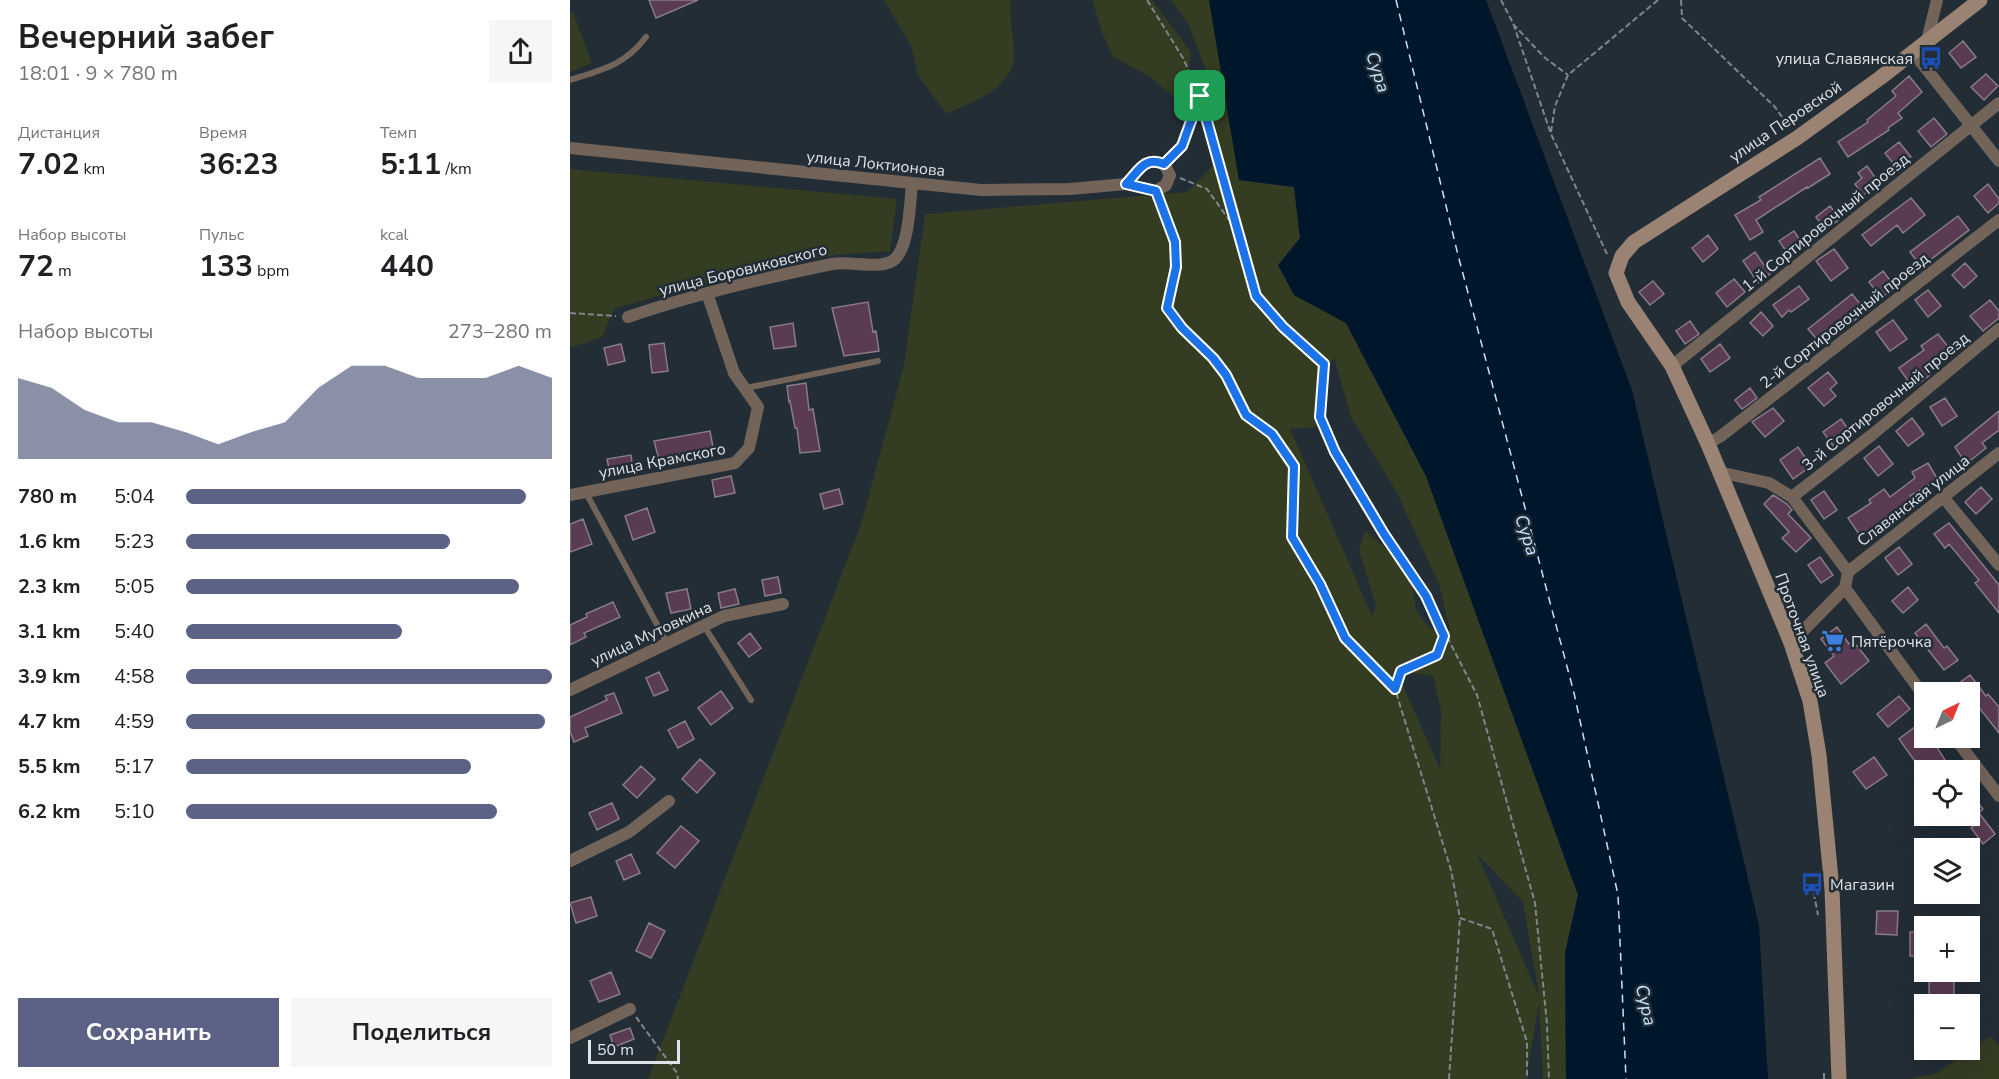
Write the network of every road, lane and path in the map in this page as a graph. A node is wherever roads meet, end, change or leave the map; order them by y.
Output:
1 (1147, 0) edge
2 (1501, 0) edge
3 (1658, 0) edge
4 (1681, 0) edge
5 (1937, 0) edge
6 (1980, 0) edge
7 (1513, 23) junction
8 (646, 37) dead end
9 (1927, 41) junction
10 (1913, 52) junction
11 (1568, 75) junction
12 (570, 80) edge
13 (1200, 96) junction
14 (1999, 104) edge
15 (1971, 126) junction
16 (1551, 134) junction
17 (1797, 138) junction
18 (570, 148) edge
19 (1999, 161) edge
20 (1168, 171) junction
21 (912, 184) junction
22 (1126, 184) junction
23 (1156, 191) junction
24 (1999, 220) edge
25 (1239, 234) junction
26 (1616, 273) junction
27 (707, 293) junction
28 (570, 313) edge
29 (628, 317) joint
30 (1999, 329) edge
31 (878, 361) dead end
32 (1672, 366) junction
33 (745, 388) junction
34 (1708, 444) junction
35 (1999, 453) edge
36 (1719, 472) junction
37 (585, 491) junction
38 (570, 495) edge
39 (1792, 497) junction
40 (1944, 498) junction
41 (1999, 565) edge
42 (1848, 572) junction
43 (1845, 588) junction
44 (1426, 596) junction
45 (783, 604) dead end
46 (704, 626) junction
47 (668, 643) junction
48 (1791, 643) junction
49 (1914, 682) edge
50 (1395, 689) junction
51 (570, 690) edge
52 (751, 700) dead end
53 (1963, 748) edge
54 (1999, 796) edge
55 (669, 801) dead end
56 (570, 861) edge
57 (1460, 918) junction
58 (630, 1009) joint
59 (570, 1038) edge
60 (678, 1079) edge
61 (1449, 1079) edge
62 (1527, 1079) edge
63 (1549, 1079) edge
64 (1839, 1079) edge

1 - 13 path
2 - 7 path
3 - 11 path
4 - 17 path
5 - 9 street
6 - 9 main road, улица Перовской
7 - 11 path
7 - 16 path
8 - 12 lane
9 - 10 main road, улица Перовской
10 - 15 street
10 - 17 main road, улица Перовской
11 - 16 path
13 - 20 path
13 - 25 path
14 - 15 street, 1-й Сортировочный проезд
15 - 19 street
15 - 32 street, 1-й Сортировочный проезд
16 - 26 path
17 - 26 main road, улица Перовской
18 - 21 street, улица Локтионова
20 - 22 street
20 - 23 street
20 - 25 path
21 - 22 street, улица Локтионова
21 - 27 street, улица Боровиковского
22 - 23 street, улица Локтионова
23 - 50 path
24 - 34 street, 2-й Сортировочный проезд
25 - 44 path
26 - 32 main road, Проточная улица
27 - 29 street, улица Боровиковского
27 - 33 street
28 - 29 path
30 - 39 street, 3-й Сортировочный проезд
31 - 33 lane
32 - 34 main road, Проточная улица
33 - 37 street, улица Крамского
34 - 36 main road, Проточная улица
35 - 40 street, Славянская улица
36 - 39 street
36 - 48 main road, Проточная улица
37 - 38 street, улица Крамского
37 - 47 lane
39 - 42 street
40 - 41 street
40 - 42 street, Славянская улица
42 - 43 street
43 - 48 street
43 - 49 street
44 - 50 path
44 - 63 path
45 - 46 street, улица Мутовкина
46 - 47 street, улица Мутовкина
46 - 52 lane
47 - 51 street, улица Мутовкина
48 - 64 main road, Проточная улица
50 - 57 path
53 - 54 street
55 - 56 street
57 - 61 path
57 - 62 path
58 - 59 street
58 - 60 path

